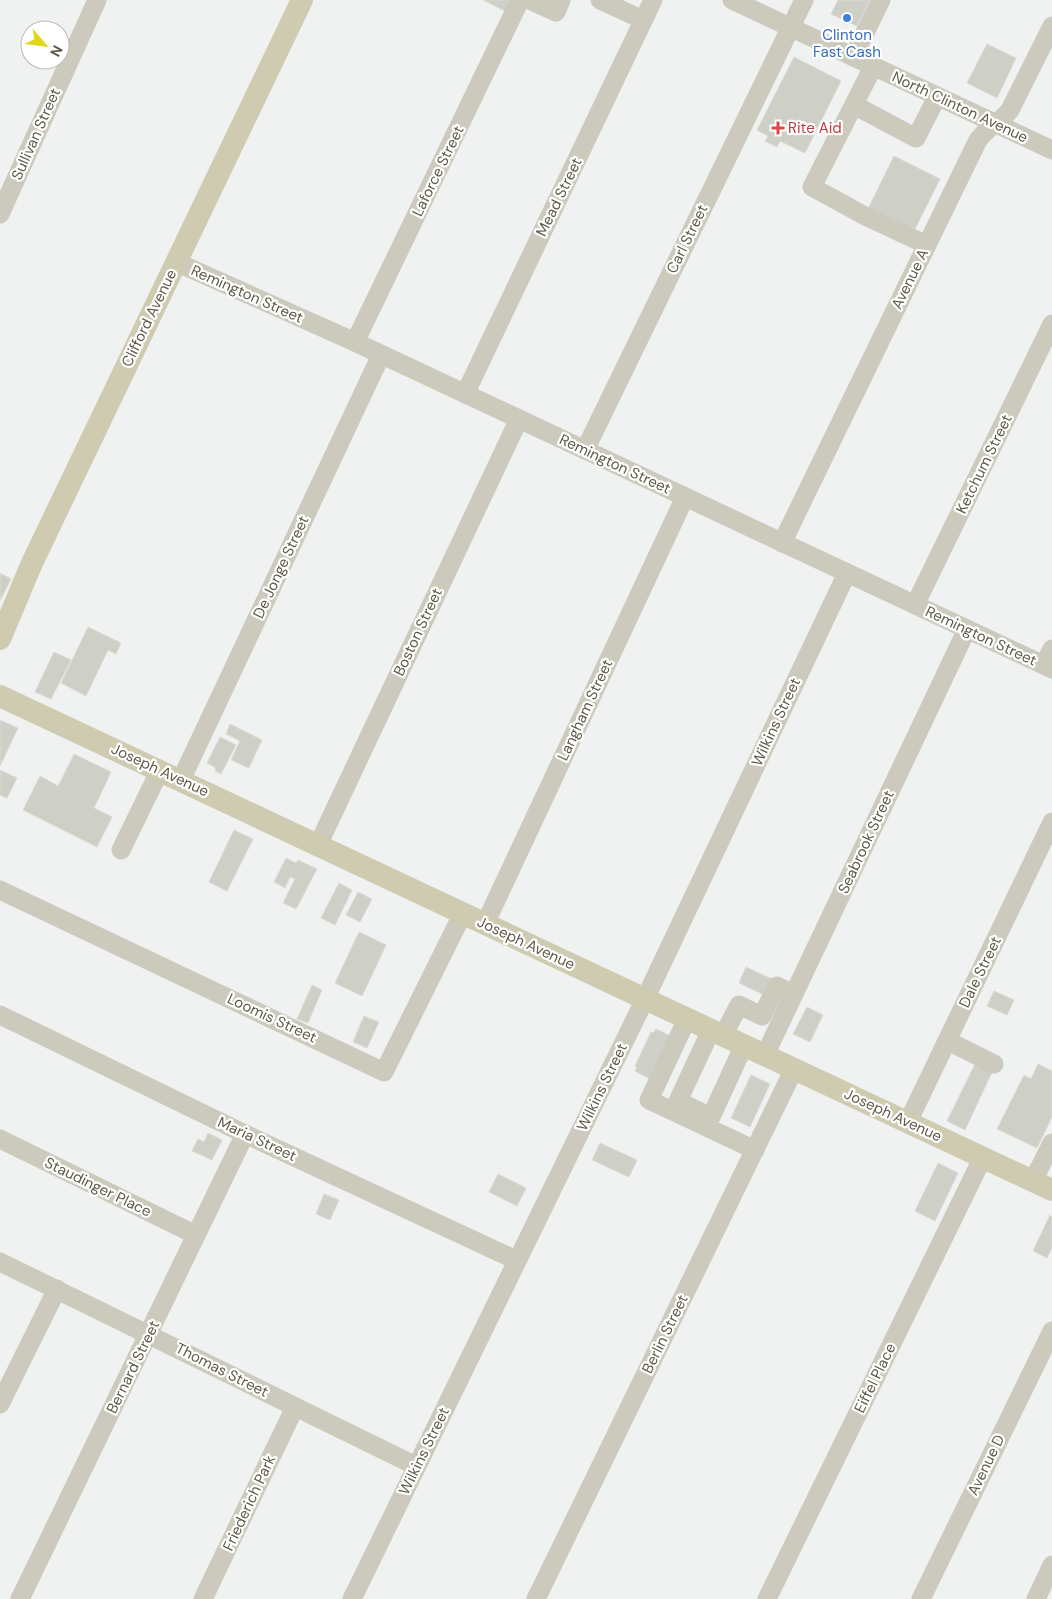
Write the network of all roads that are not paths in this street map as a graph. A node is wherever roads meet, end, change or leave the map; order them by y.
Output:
1 (97, 0) edge
2 (302, 0) edge
3 (520, 0) edge
4 (530, 0) edge
5 (561, 0) edge
6 (600, 0) edge
7 (653, 0) edge
8 (732, 0) edge
9 (804, 0) edge
10 (881, 0) edge
11 (760, 6) edge
12 (643, 20) junction
13 (1052, 26) edge
14 (789, 27) junction
15 (853, 57) junction
16 (873, 66) junction
17 (937, 96) junction
18 (854, 105) junction
19 (996, 124) junction
20 (1052, 150) edge
21 (0, 214) edge
22 (927, 245) junction
23 (176, 262) junction
24 (1052, 324) edge
25 (355, 342) junction
26 (381, 355) junction
27 (464, 394) junction
28 (519, 419) junction
29 (585, 450) junction
30 (685, 497) junction
31 (782, 543) junction
32 (847, 573) junction
33 (915, 605) junction
34 (967, 629) junction
35 (0, 639) edge
36 (1049, 661) edge
37 (0, 696) edge
38 (160, 770) junction
39 (181, 780) junction
40 (1052, 822) edge
41 (318, 845) junction
42 (121, 850) dead end
43 (0, 890) edge
44 (463, 913) junction
45 (485, 924) junction
46 (794, 994) junction
47 (646, 999) junction
48 (0, 1015) edge
49 (687, 1018) junction
50 (717, 1033) junction
51 (948, 1041) junction
52 (744, 1045) junction
53 (766, 1055) junction
54 (994, 1064) dead end
55 (794, 1069) junction
56 (908, 1122) junction
57 (245, 1134) junction
58 (0, 1139) edge
59 (1052, 1143) edge
60 (755, 1150) junction
61 (983, 1157) junction
62 (1047, 1186) edge
63 (196, 1235) junction
64 (516, 1260) junction
65 (0, 1262) edge
66 (57, 1289) junction
67 (1052, 1331) edge
68 (149, 1333) junction
69 (0, 1404) edge
70 (295, 1407) junction
71 (416, 1466) junction
72 (1052, 1565) edge
73 (20, 1599) edge
74 (203, 1599) edge
75 (352, 1599) edge
76 (536, 1599) edge
77 (767, 1599) edge
78 (921, 1599) edge
79 (1036, 1599) edge

1 - 21 street, Sullivan Street
2 - 23 main road, Clifford Avenue
3 - 25 street, Laforce Street
4 - 5 street
6 - 12 street
7 - 12 street, Mead Street
8 - 11 street, North Clinton Avenue
9 - 14 street, Carl Street
10 - 15 street
11 - 14 street, North Clinton Avenue
12 - 27 street, Mead Street
13 - 19 street, Avenue A
14 - 15 street, North Clinton Avenue
14 - 29 street, Carl Street
15 - 16 street, North Clinton Avenue
16 - 17 street, North Clinton Avenue
16 - 18 street
17 - 18 street
17 - 19 street, North Clinton Avenue
18 - 22 street
19 - 20 street, North Clinton Avenue
19 - 22 street, Avenue A
22 - 31 street, Avenue A
23 - 25 street, Remington Street
23 - 35 main road, Clifford Avenue
24 - 33 street, Ketchum Street
25 - 26 street, Remington Street
26 - 27 street, Remington Street
26 - 39 street, De Jonge Street
27 - 28 street, Remington Street
28 - 29 street, Remington Street
28 - 41 street, Boston Street
29 - 30 street, Remington Street
30 - 31 street, Remington Street
30 - 45 street, Langham Street
31 - 32 street, Remington Street
32 - 33 street, Remington Street
32 - 47 street, Wilkins Street
33 - 34 street, Remington Street
34 - 36 street, Remington Street
34 - 46 street, Seabrook Street
37 - 38 main road, Joseph Avenue
38 - 39 main road, Joseph Avenue
38 - 42 street
39 - 41 main road, Joseph Avenue
40 - 51 street, Dale Street
41 - 44 main road, Joseph Avenue
43 - 44 street, Loomis Street
44 - 45 main road, Joseph Avenue
45 - 47 main road, Joseph Avenue
46 - 50 street
46 - 53 street, Seabrook Street
47 - 49 main road, Joseph Avenue
47 - 64 street, Wilkins Street
48 - 57 street, Maria Street
49 - 50 main road, Joseph Avenue
49 - 60 street
50 - 52 main road, Joseph Avenue
50 - 52 street
51 - 54 street
51 - 56 street, Dale Street
52 - 53 main road, Joseph Avenue
53 - 55 main road, Joseph Avenue
55 - 56 main road, Joseph Avenue
55 - 60 street, Berlin Street
56 - 61 main road, Joseph Avenue
57 - 63 street, Bernard Street
57 - 64 street, Maria Street
58 - 63 street, Staudinger Place
59 - 62 street
60 - 76 street, Berlin Street
61 - 62 main road, Joseph Avenue
61 - 77 street, Eiffel Place
63 - 68 street, Bernard Street
64 - 71 street, Wilkins Street
65 - 66 street, Thomas Street
66 - 68 street, Thomas Street
66 - 69 street
67 - 78 street, Avenue D
68 - 70 street, Thomas Street
68 - 73 street, Bernard Street
70 - 71 street, Thomas Street
70 - 74 street, Friederich Park
71 - 75 street, Wilkins Street
72 - 79 street

